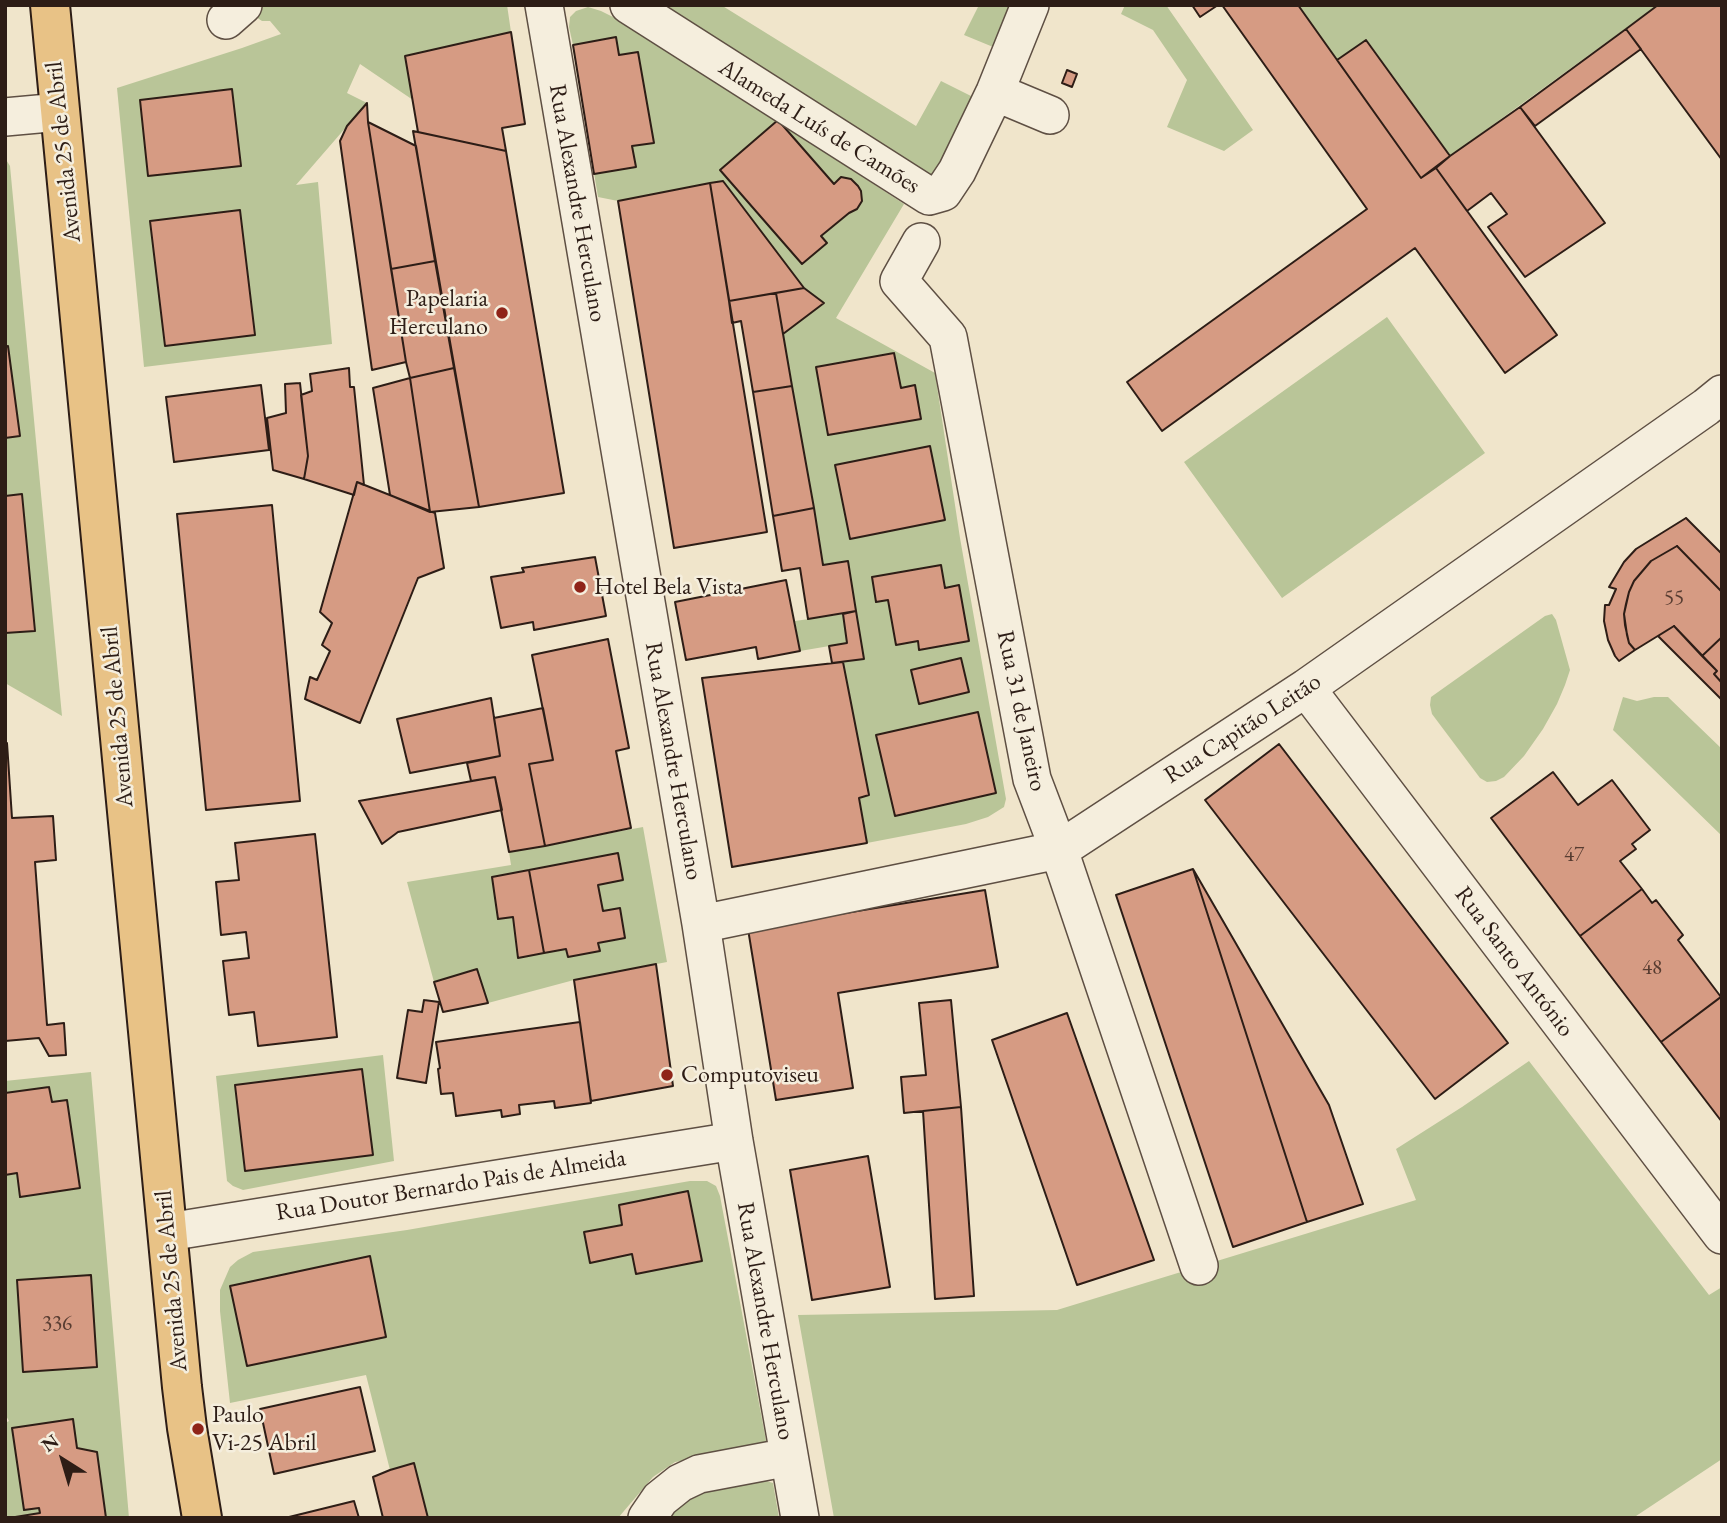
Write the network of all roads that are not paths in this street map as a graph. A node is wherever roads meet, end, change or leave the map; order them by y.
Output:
1 (50, 5) edge
2 (629, 5) edge
3 (1030, 5) edge
4 (552, 16) edge
5 (995, 92) junction
6 (60, 112) junction
7 (1050, 115) dead end
8 (5, 117) edge
9 (921, 243) dead end
10 (1717, 408) edge
11 (1306, 688) junction
12 (1059, 850) junction
13 (701, 924) junction
14 (734, 1140) junction
15 (167, 1232) junction
16 (1722, 1236) edge
17 (1199, 1266) dead end
18 (187, 1428) junction
19 (789, 1457) junction
20 (181, 1518) edge
21 (202, 1518) edge
22 (647, 1518) edge
23 (800, 1518) edge

1 - 6 main road, Avenida 25 de Abril
2 - 5 street, Alameda Luís de Camões
3 - 5 street, Alameda Luís de Camões
4 - 13 street, Rua Alexandre Herculano
5 - 7 street
6 - 8 street
6 - 15 main road, Avenida 25 de Abril
9 - 12 street, Rua 31 de Janeiro
10 - 11 street, Rua Capitão Leitão
11 - 12 street, Rua Capitão Leitão
11 - 16 street, Rua Santo António
12 - 13 street, Rua Capitão Leitão
12 - 17 street, Rua 31 de Janeiro
13 - 14 street, Rua Alexandre Herculano
14 - 15 street, Rua Doutor Bernardo Pais de Almeida
14 - 19 street, Rua Alexandre Herculano
15 - 18 main road, Avenida 25 de Abril
18 - 20 main road, Avenida 25 de Abril
18 - 21 main road, Avenida 25 de Abril
19 - 22 street
19 - 23 street, Rua Alexandre Herculano

